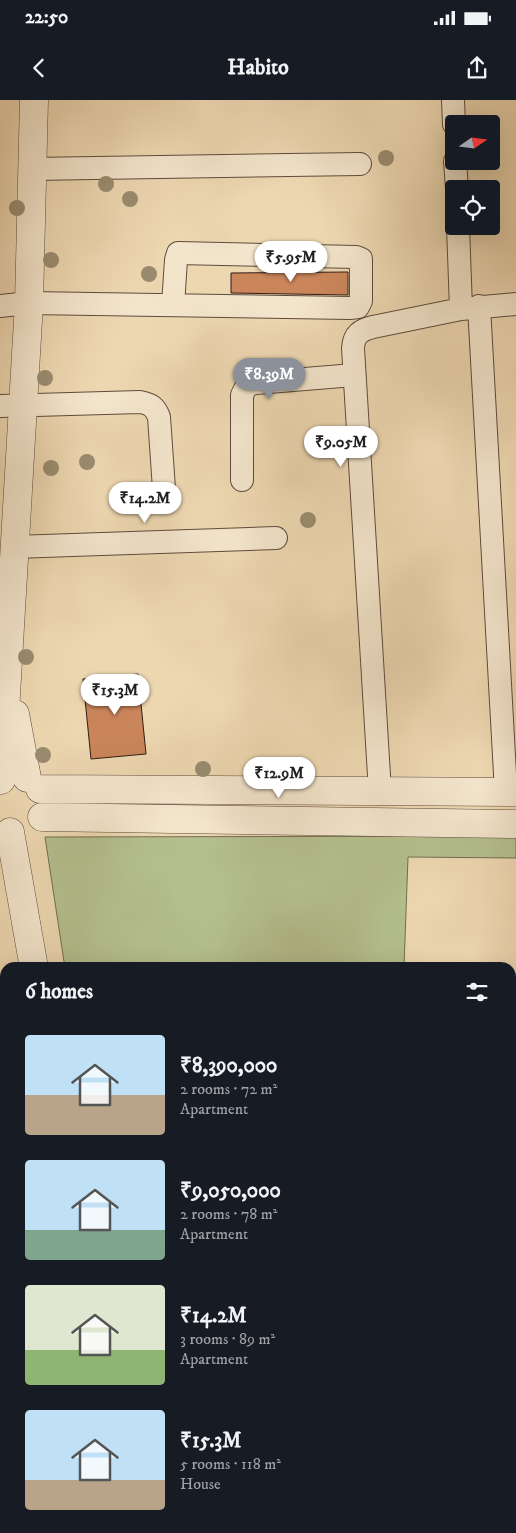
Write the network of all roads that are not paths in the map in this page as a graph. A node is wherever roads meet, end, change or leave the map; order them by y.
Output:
1 (34, 100) edge
2 (453, 100) edge
3 (454, 115) edge
4 (360, 164) dead end
5 (31, 169) junction
6 (459, 235) edge
7 (29, 303) junction
8 (516, 304) edge
9 (173, 305) junction
10 (0, 306) edge
11 (470, 308) junction
12 (354, 375) junction
13 (11, 405) edge
14 (242, 480) dead end
15 (164, 489) dead end
16 (10, 535) edge
17 (276, 538) dead end
18 (17, 782) edge
19 (380, 792) junction
20 (511, 792) edge
21 (42, 817) junction
22 (516, 824) edge
23 (5, 830) edge
24 (33, 962) edge

1 - 5 street
2 - 3 street
4 - 5 street
5 - 7 street
6 - 11 street
7 - 9 street
7 - 10 street
7 - 13 street
8 - 11 street
9 - 9 street
11 - 12 street
11 - 20 street
12 - 14 street
12 - 19 street
13 - 15 street
13 - 16 street
16 - 17 street
16 - 18 street
18 - 19 street
18 - 21 street
19 - 20 street
21 - 22 street
21 - 23 street
23 - 24 street

